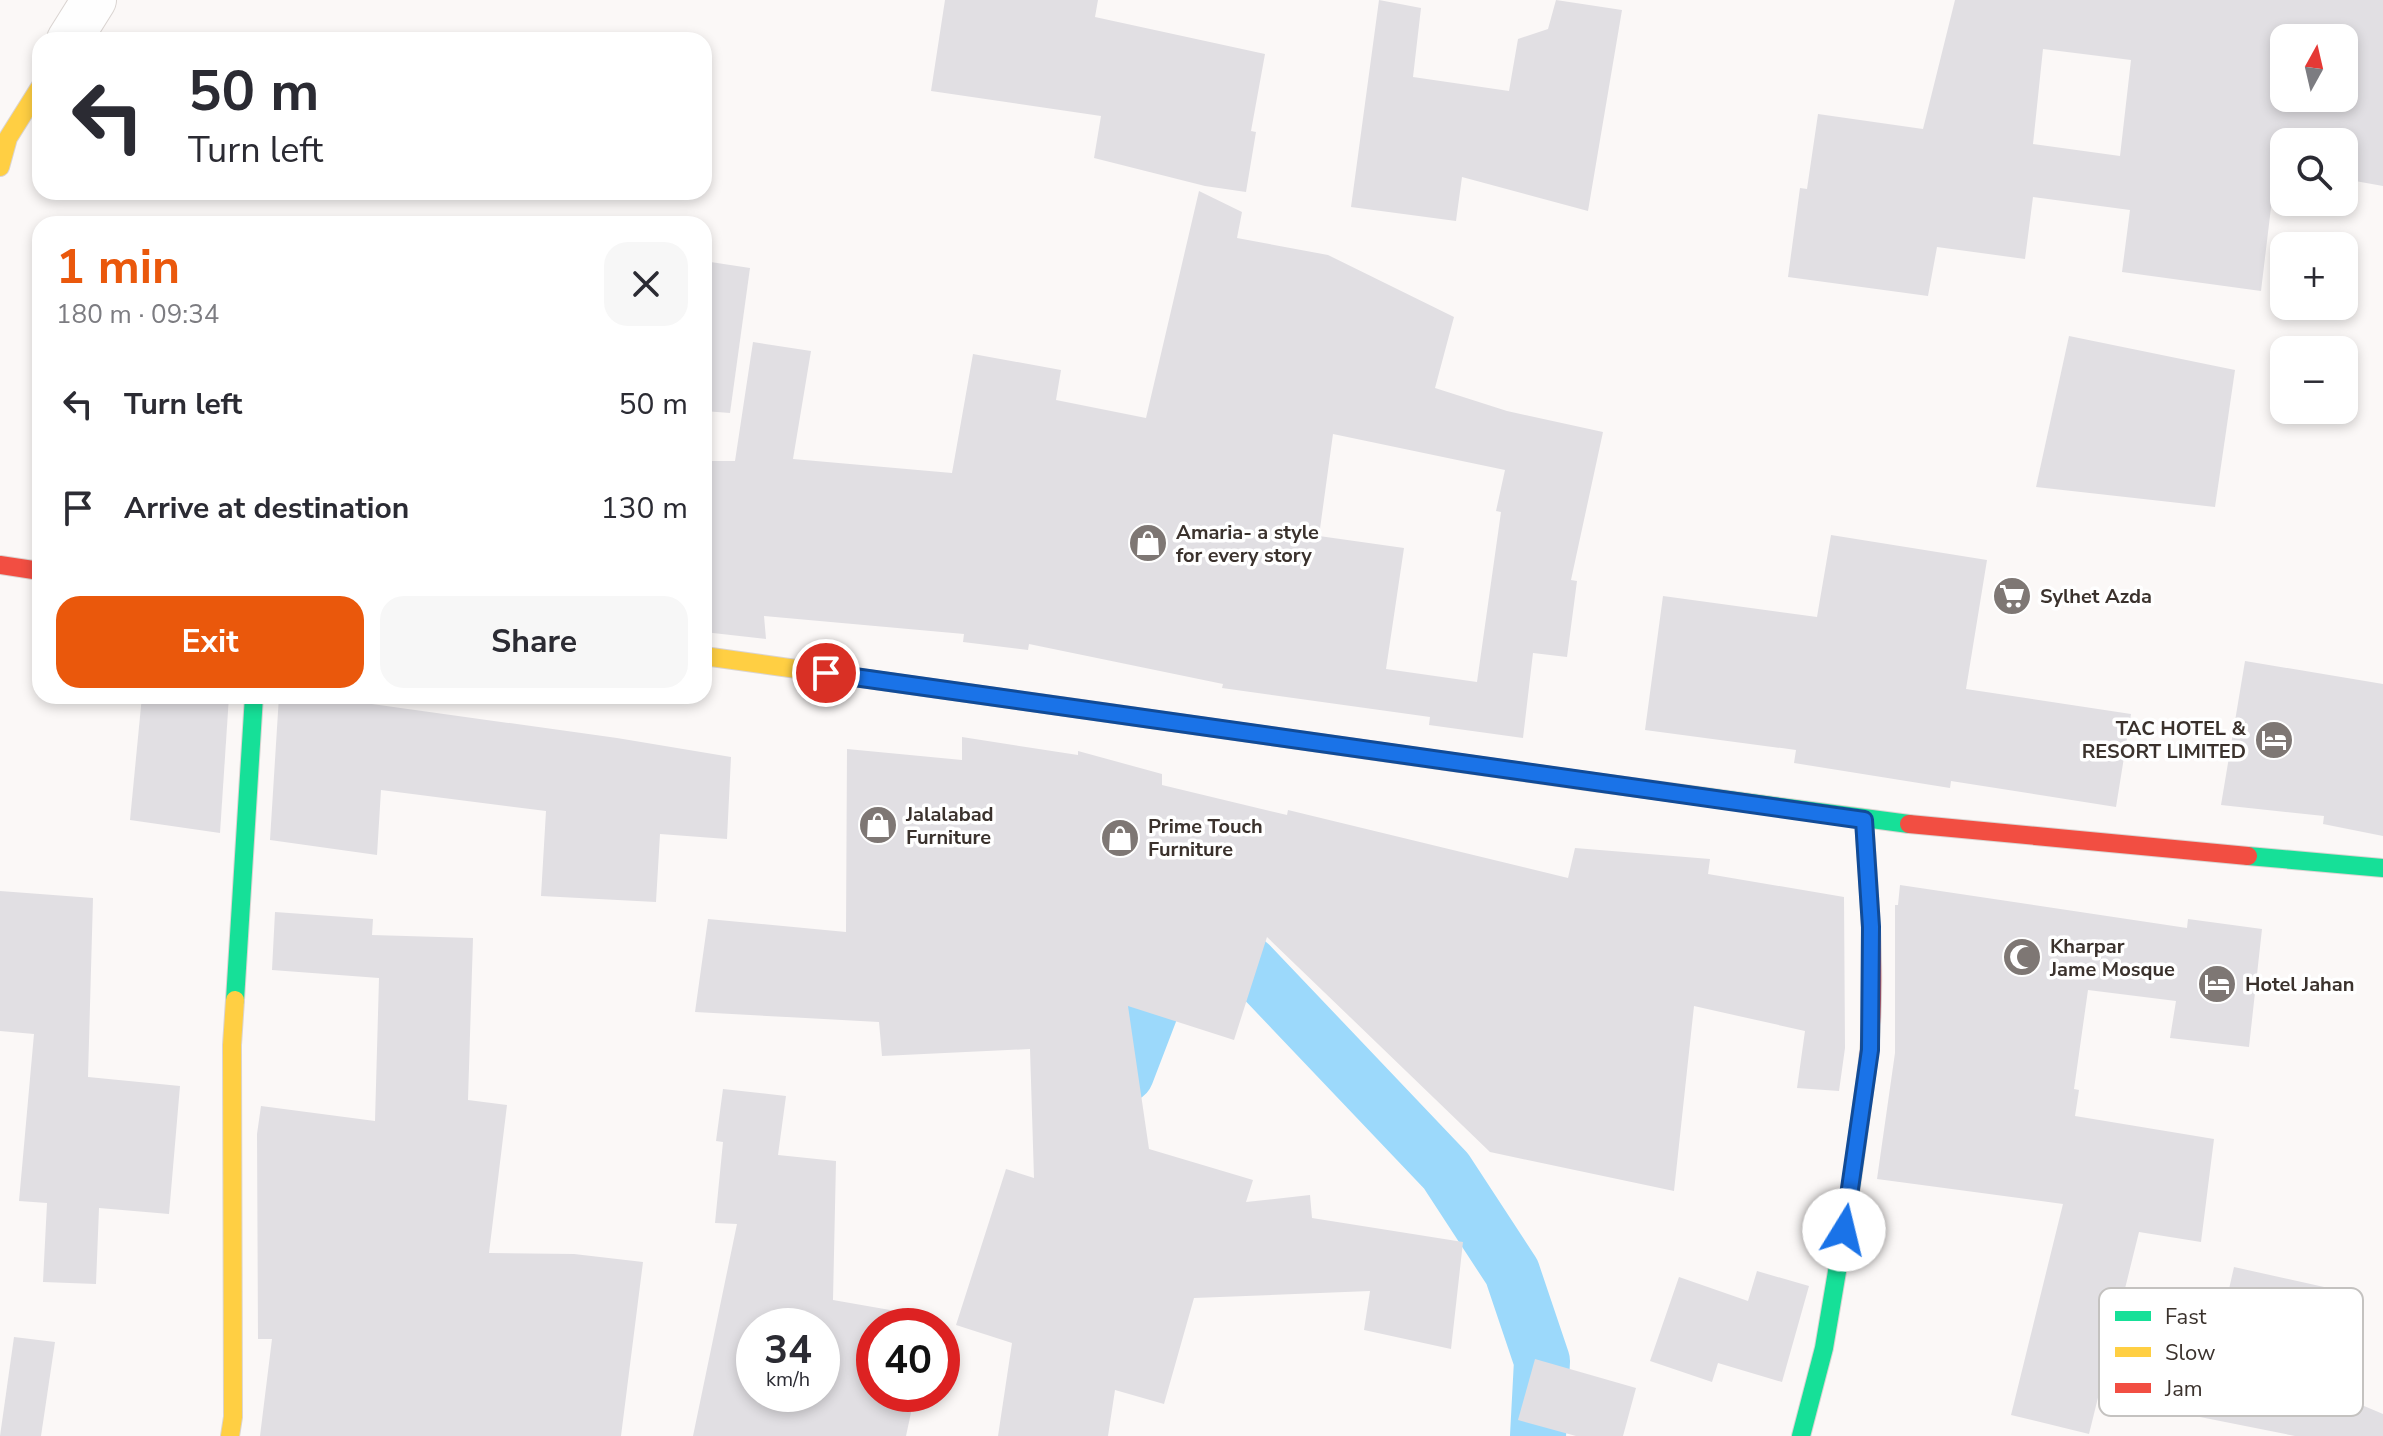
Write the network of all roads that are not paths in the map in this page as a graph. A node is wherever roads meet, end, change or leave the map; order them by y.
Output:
1 (94, 0) edge
2 (74, 32) edge
3 (32, 100) edge
4 (0, 167) edge
5 (0, 565) edge
6 (32, 570) edge
7 (712, 657) edge
8 (253, 704) edge
9 (1864, 820) junction
10 (2383, 868) edge
11 (230, 1436) edge
12 (1801, 1436) edge

1 - 2 street
3 - 4 main road
5 - 6 main road
7 - 9 main road
8 - 11 main road
9 - 10 main road
9 - 12 main road

